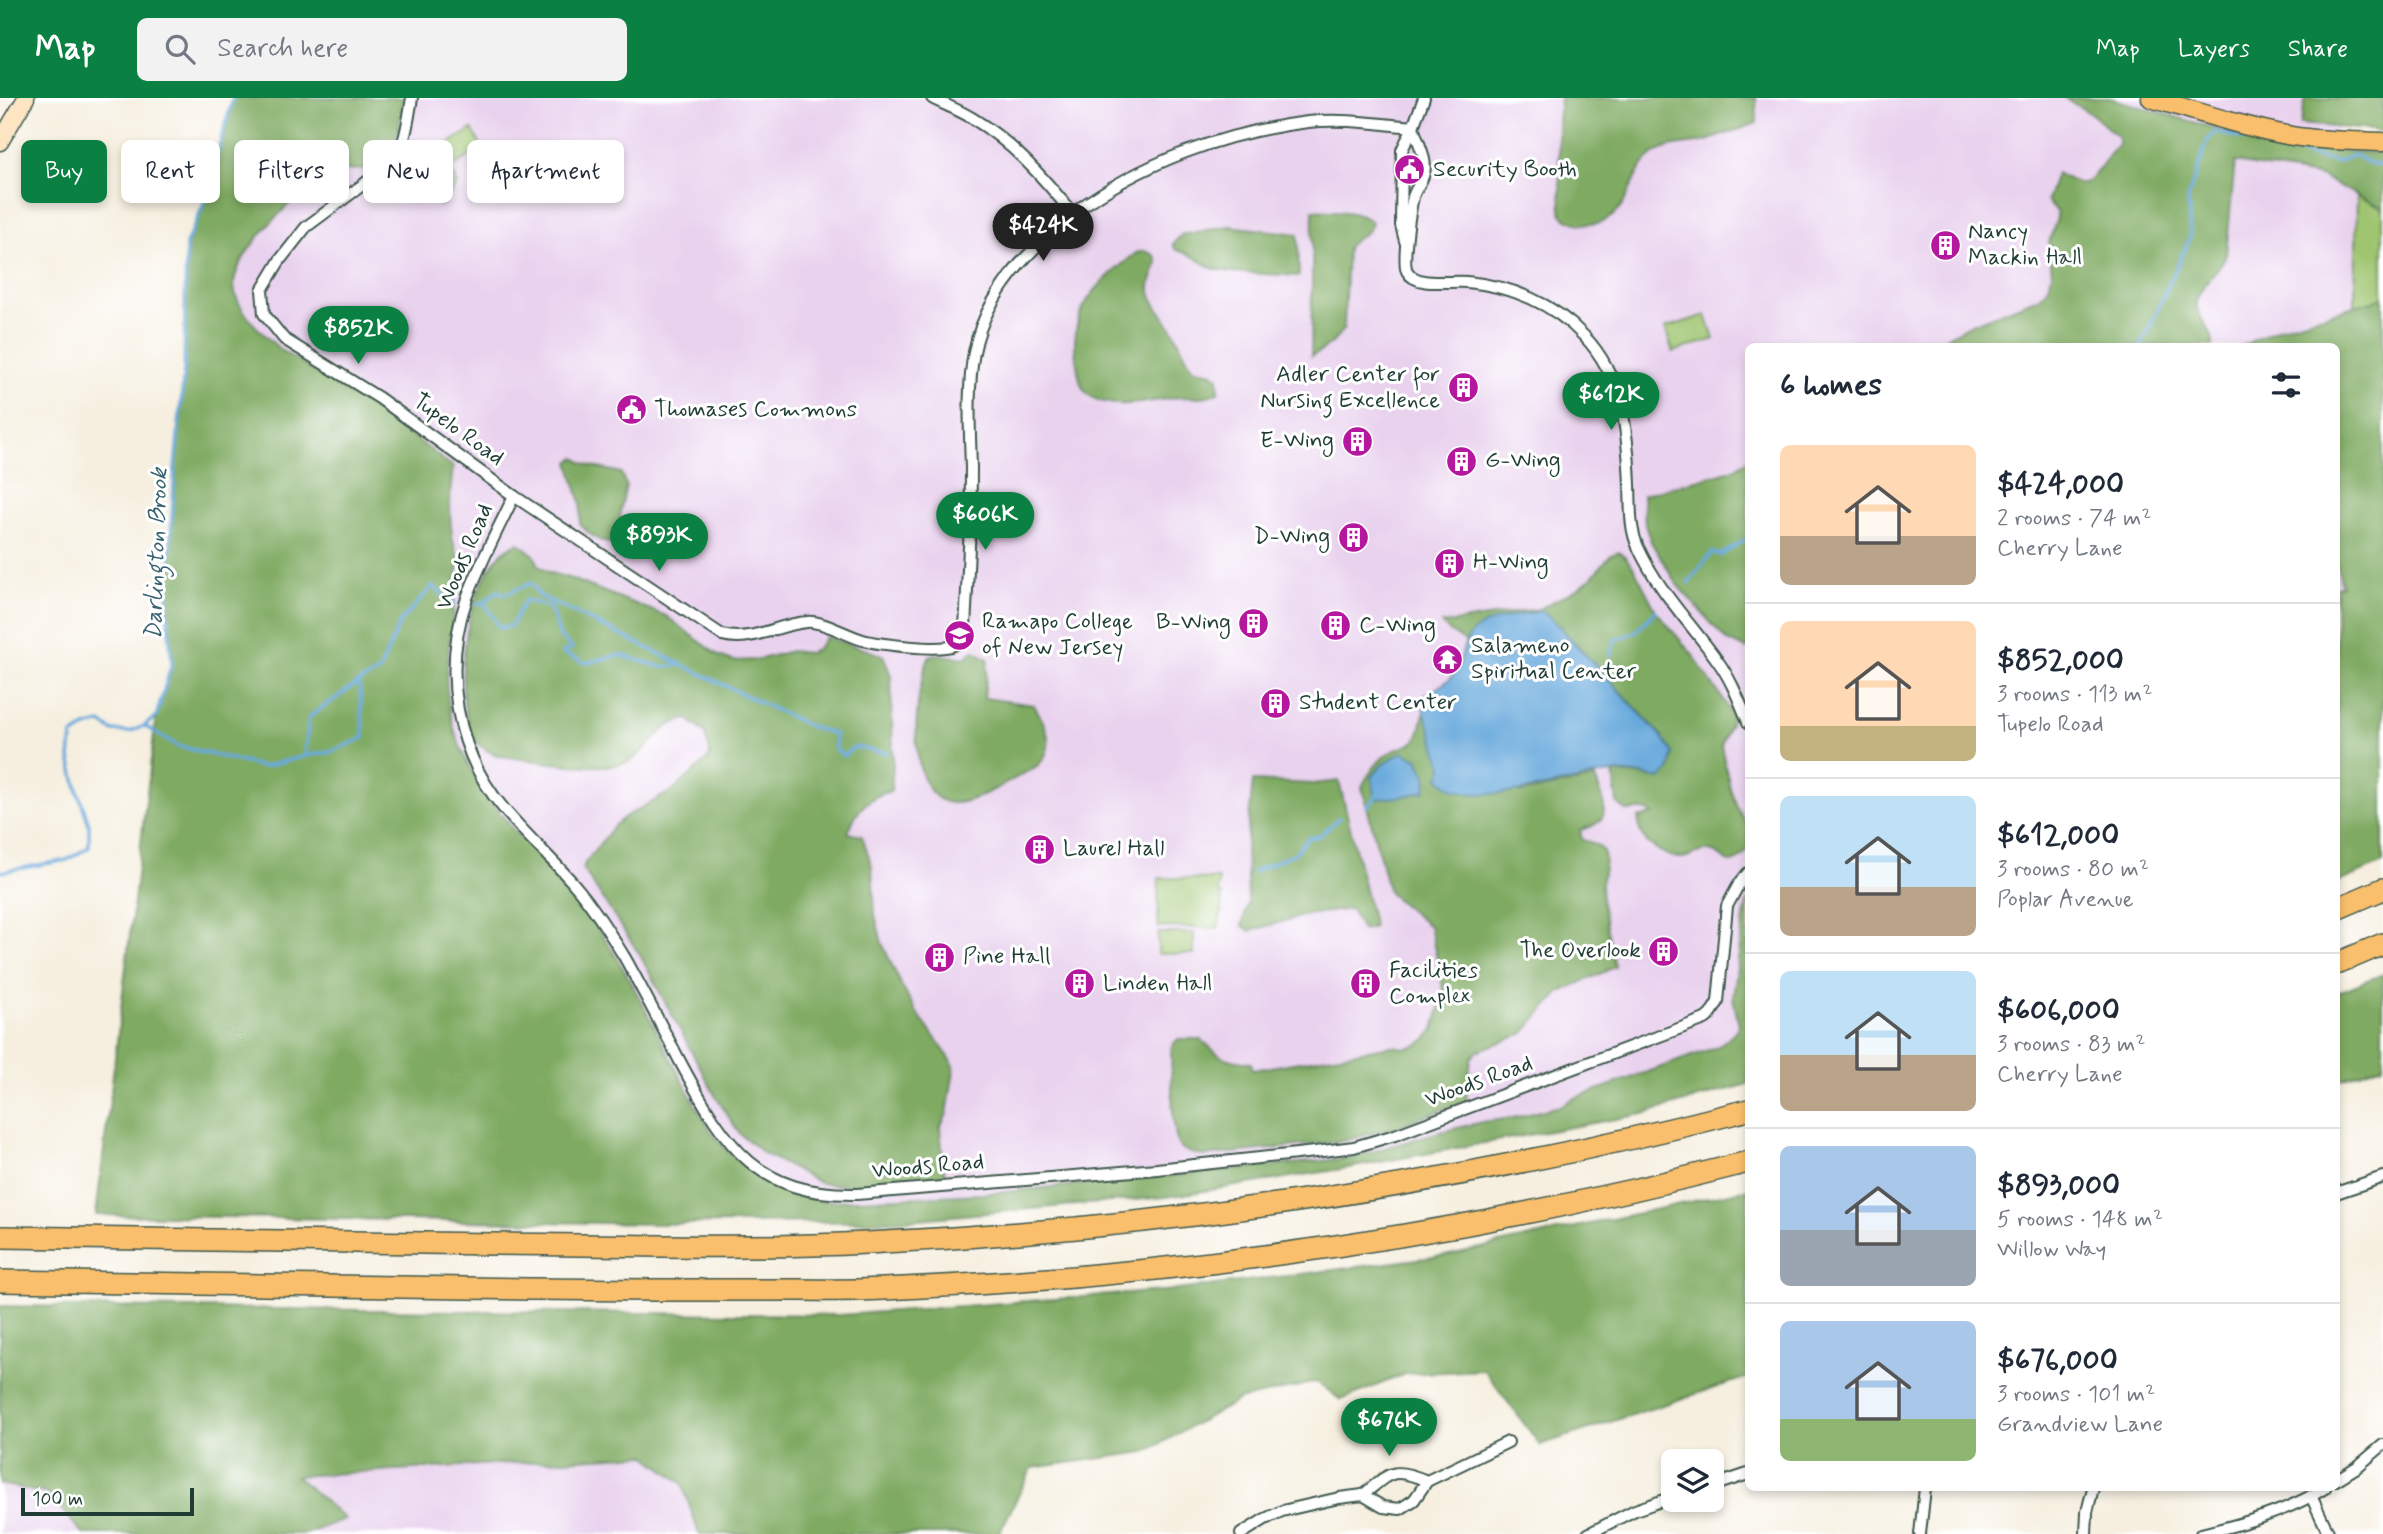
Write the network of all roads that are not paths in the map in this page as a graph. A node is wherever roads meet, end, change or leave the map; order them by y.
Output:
1 (26, 98) edge
2 (412, 98) edge
3 (932, 98) edge
4 (1424, 98) edge
5 (2151, 98) edge
6 (1413, 127) junction
7 (0, 142) edge
8 (2383, 142) edge
9 (1072, 213) junction
10 (1406, 244) junction
11 (514, 496) junction
12 (1745, 715) edge
13 (1745, 877) edge
14 (2383, 889) edge
15 (2340, 907) edge
16 (2383, 944) edge
17 (2340, 962) edge
18 (1745, 1111) edge
19 (1745, 1162) edge
20 (2383, 1177) edge
21 (2340, 1193) edge
22 (0, 1237) edge
23 (0, 1281) edge
24 (1508, 1443) dead end
25 (2381, 1449) edge
26 (1745, 1475) edge
27 (2340, 1477) edge
28 (1427, 1481) junction
29 (1724, 1482) edge
30 (1924, 1491) edge
31 (2092, 1491) edge
32 (2320, 1491) edge
33 (1363, 1495) junction
34 (2311, 1496) junction
35 (1661, 1501) edge
36 (1241, 1534) edge
37 (1588, 1534) edge
38 (1920, 1534) edge
39 (2086, 1534) edge
40 (2201, 1534) edge
41 (2329, 1534) edge

1 - 7 main road
2 - 11 street, Tupelo Road
3 - 9 street
4 - 6 street
5 - 8 main road
6 - 9 street
6 - 10 street
6 - 10 street
9 - 11 street, Tupelo Road
10 - 12 street
11 - 13 street, Woods Road
14 - 15 highway
16 - 17 highway
18 - 22 highway
19 - 23 highway
20 - 21 street
24 - 28 street
25 - 27 street
26 - 29 street
28 - 33 street
28 - 33 street
30 - 38 street
31 - 39 street
32 - 34 street
33 - 36 street
34 - 40 street
34 - 41 street
35 - 37 street

